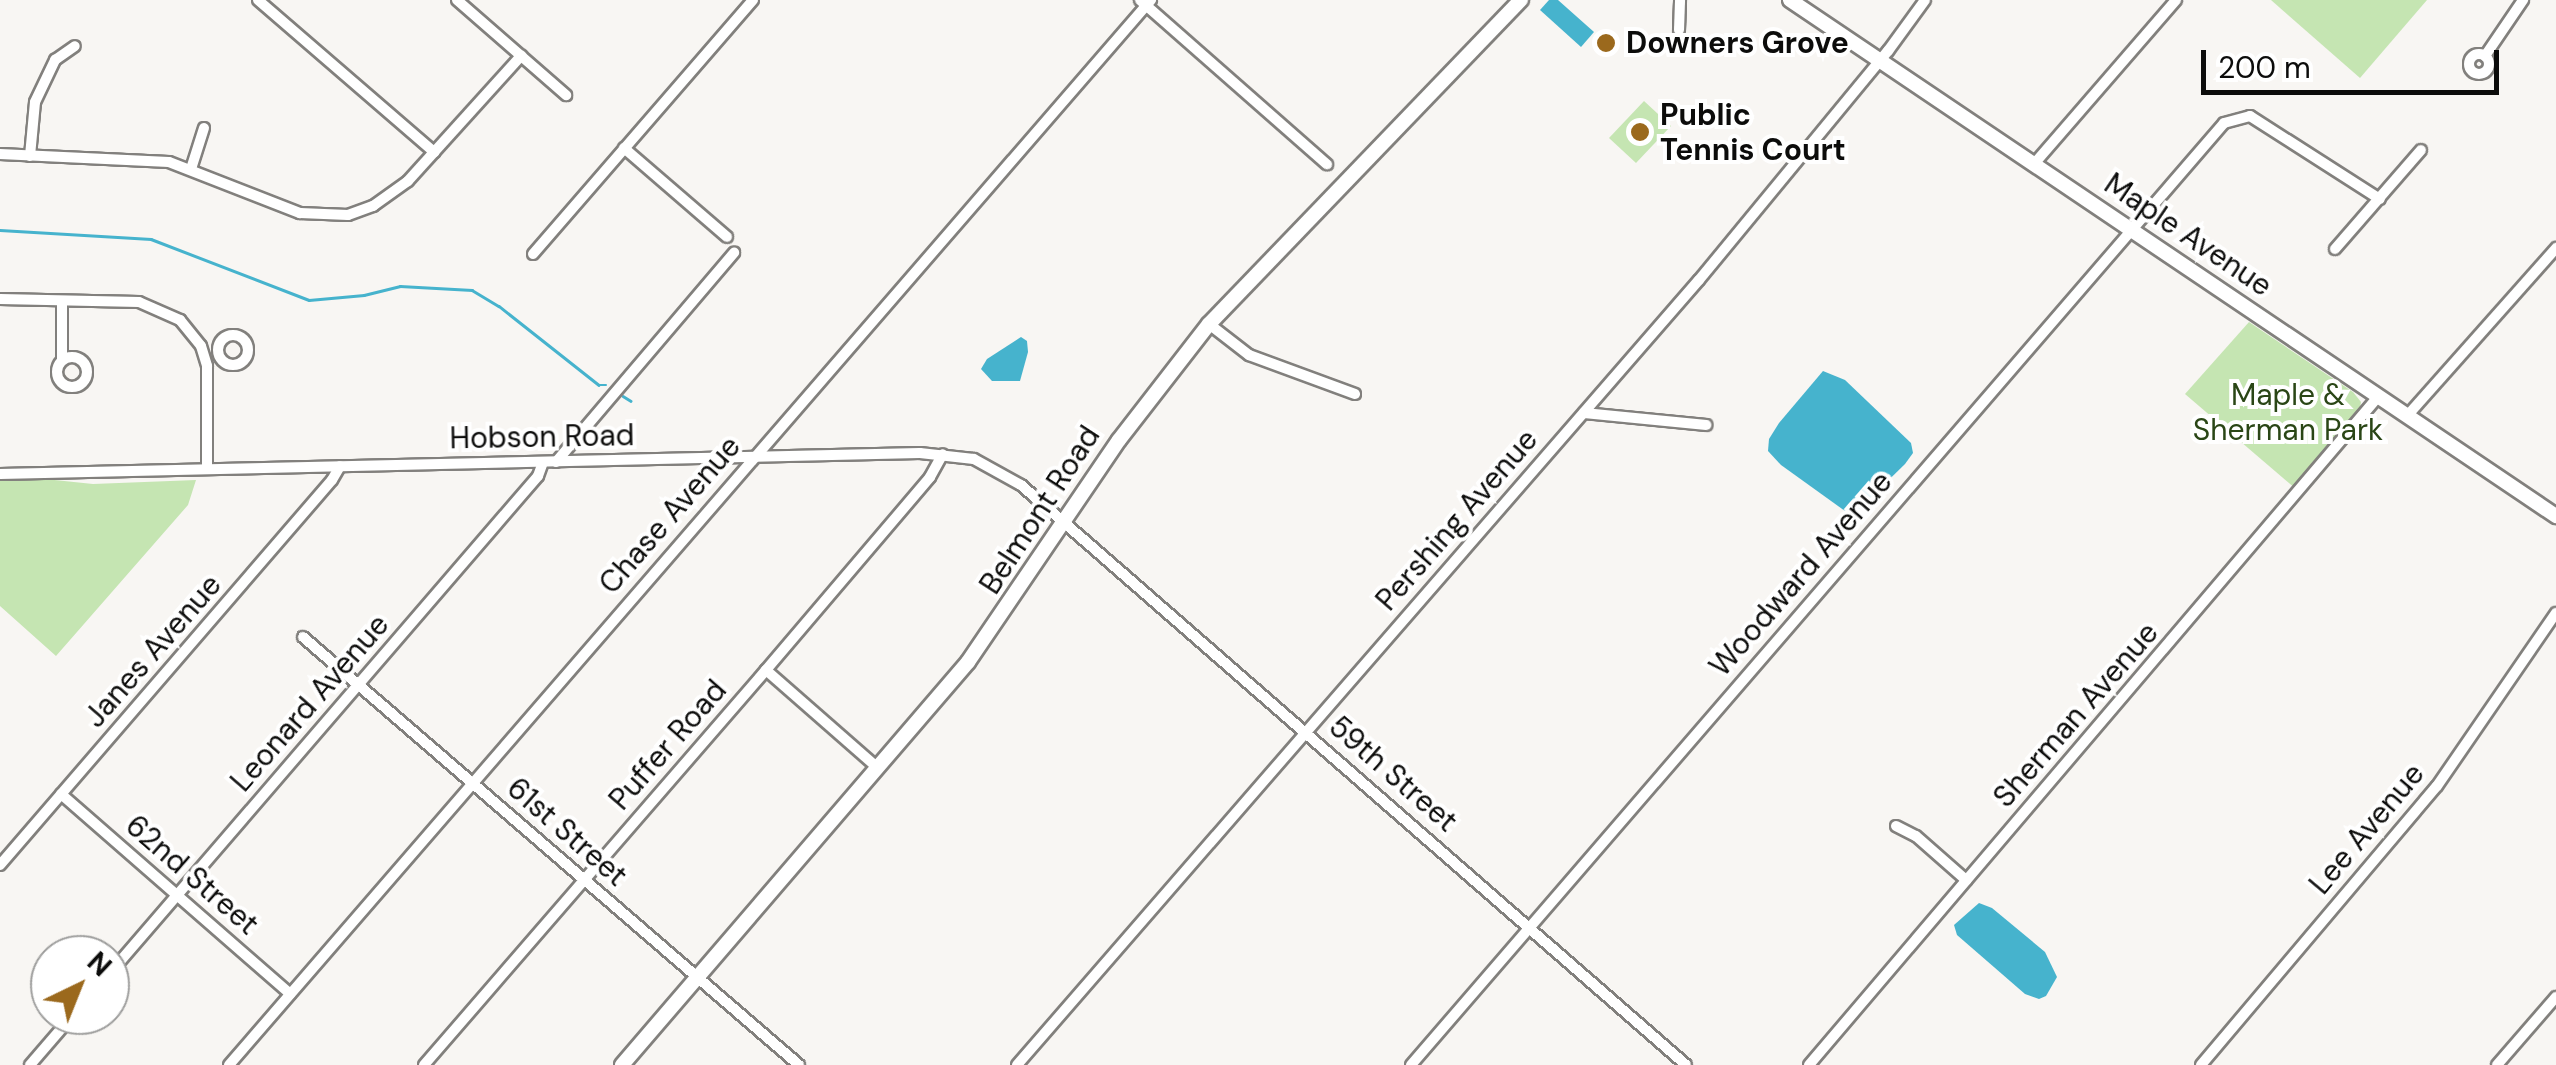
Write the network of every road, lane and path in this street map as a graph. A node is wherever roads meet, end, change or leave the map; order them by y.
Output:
1 (258, 0) edge
2 (457, 0) edge
3 (753, 0) edge
4 (1521, 0) edge
5 (1680, 0) edge
6 (1790, 0) edge
7 (1925, 0) edge
8 (2176, 0) edge
9 (2523, 0) edge
10 (1146, 2) edge
11 (1679, 30) dead end
12 (75, 46) dead end
13 (521, 56) junction
14 (2485, 56) dead end
15 (1880, 61) junction
16 (566, 95) dead end
17 (204, 128) dead end
18 (624, 148) junction
19 (2421, 150) dead end
20 (434, 152) junction
21 (0, 154) edge
22 (30, 156) junction
23 (1327, 164) dead end
24 (2034, 164) junction
25 (191, 168) junction
26 (2380, 199) junction
27 (2132, 231) junction
28 (727, 237) dead end
29 (2556, 248) edge
30 (2335, 249) dead end
31 (734, 253) dead end
32 (533, 254) dead end
33 (0, 299) edge
34 (62, 302) junction
35 (1209, 324) junction
36 (218, 353) dead end
37 (205, 355) junction
38 (62, 359) dead end
39 (1356, 394) dead end
40 (2378, 396) junction
41 (1584, 413) junction
42 (2407, 416) junction
43 (1706, 425) dead end
44 (943, 454) junction
45 (753, 458) junction
46 (543, 462) junction
47 (556, 462) junction
48 (340, 466) junction
49 (207, 468) junction
50 (0, 474) edge
51 (2556, 516) edge
52 (1064, 522) junction
53 (2556, 613) edge
54 (302, 636) dead end
55 (766, 670) junction
56 (358, 684) junction
57 (1306, 731) junction
58 (878, 768) junction
59 (473, 782) junction
60 (61, 794) junction
61 (1896, 826) dead end
62 (0, 865) edge
63 (584, 879) junction
64 (1966, 880) junction
65 (177, 896) junction
66 (1529, 926) junction
67 (130, 950) edge
68 (697, 978) junction
69 (290, 994) junction
70 (2556, 997) edge
71 (56, 1035) edge
72 (30, 1065) edge
73 (229, 1065) edge
74 (424, 1065) edge
75 (622, 1065) edge
76 (799, 1065) edge
77 (1017, 1065) edge
78 (1411, 1065) edge
79 (1686, 1065) edge
80 (1809, 1065) edge
81 (2201, 1065) edge
82 (2497, 1065) edge

1 - 20 street
2 - 13 street
3 - 18 street
4 - 35 main road, Belmont Road
5 - 11 street
6 - 15 main road, Maple Avenue
7 - 15 street, Pershing Avenue
8 - 24 street
9 - 14 street
10 - 23 street
10 - 45 street, Chase Avenue
12 - 22 street
13 - 16 street
13 - 20 street
15 - 24 main road, Maple Avenue
15 - 41 street, Pershing Avenue
17 - 25 street
18 - 28 street
18 - 32 street
19 - 26 street
20 - 25 street
21 - 22 street
22 - 25 street
24 - 27 main road, Maple Avenue
26 - 27 street, Woodward Avenue
26 - 30 street
27 - 40 main road, Maple Avenue
27 - 66 street, Woodward Avenue
29 - 42 street
31 - 47 street
33 - 34 street
34 - 37 street
34 - 38 street
35 - 39 street
35 - 52 main road, Belmont Road
36 - 37 street
37 - 49 street
40 - 42 main road, Maple Avenue
40 - 64 street, Sherman Avenue
41 - 43 street
41 - 57 street, Pershing Avenue
42 - 51 main road, Maple Avenue
44 - 45 street, Hobson Road
44 - 52 street, Hobson Road
44 - 55 street, Puffer Road
45 - 47 street, Hobson Road
45 - 59 street, Chase Avenue
46 - 47 street, Hobson Road
46 - 48 street, Hobson Road
46 - 56 street, Leonard Avenue
48 - 49 street, Hobson Road
48 - 60 street, Janes Avenue
49 - 50 street, Hobson Road
52 - 57 street, 59th Street
52 - 58 main road, Belmont Road
53 - 81 street, Lee Avenue
54 - 56 street, 61st Street
55 - 58 street
55 - 63 street, Puffer Road
56 - 59 street, 61st Street
56 - 65 street, Leonard Avenue
57 - 66 street, 59th Street
57 - 77 street, Pershing Avenue
58 - 68 main road, Belmont Road
59 - 63 street, 61st Street
59 - 69 street, Chase Avenue
60 - 62 street, Janes Avenue
60 - 65 street, 62nd Street
61 - 64 street
63 - 68 street, 61st Street
63 - 74 street, Puffer Road
64 - 80 street, Sherman Avenue
65 - 67 street, Leonard Avenue
65 - 69 street, 62nd Street
66 - 78 street, Woodward Avenue
66 - 79 street, 59th Street
68 - 75 main road, Belmont Road
68 - 76 street, 61st Street
69 - 73 street, Chase Avenue
70 - 82 street
71 - 72 street

